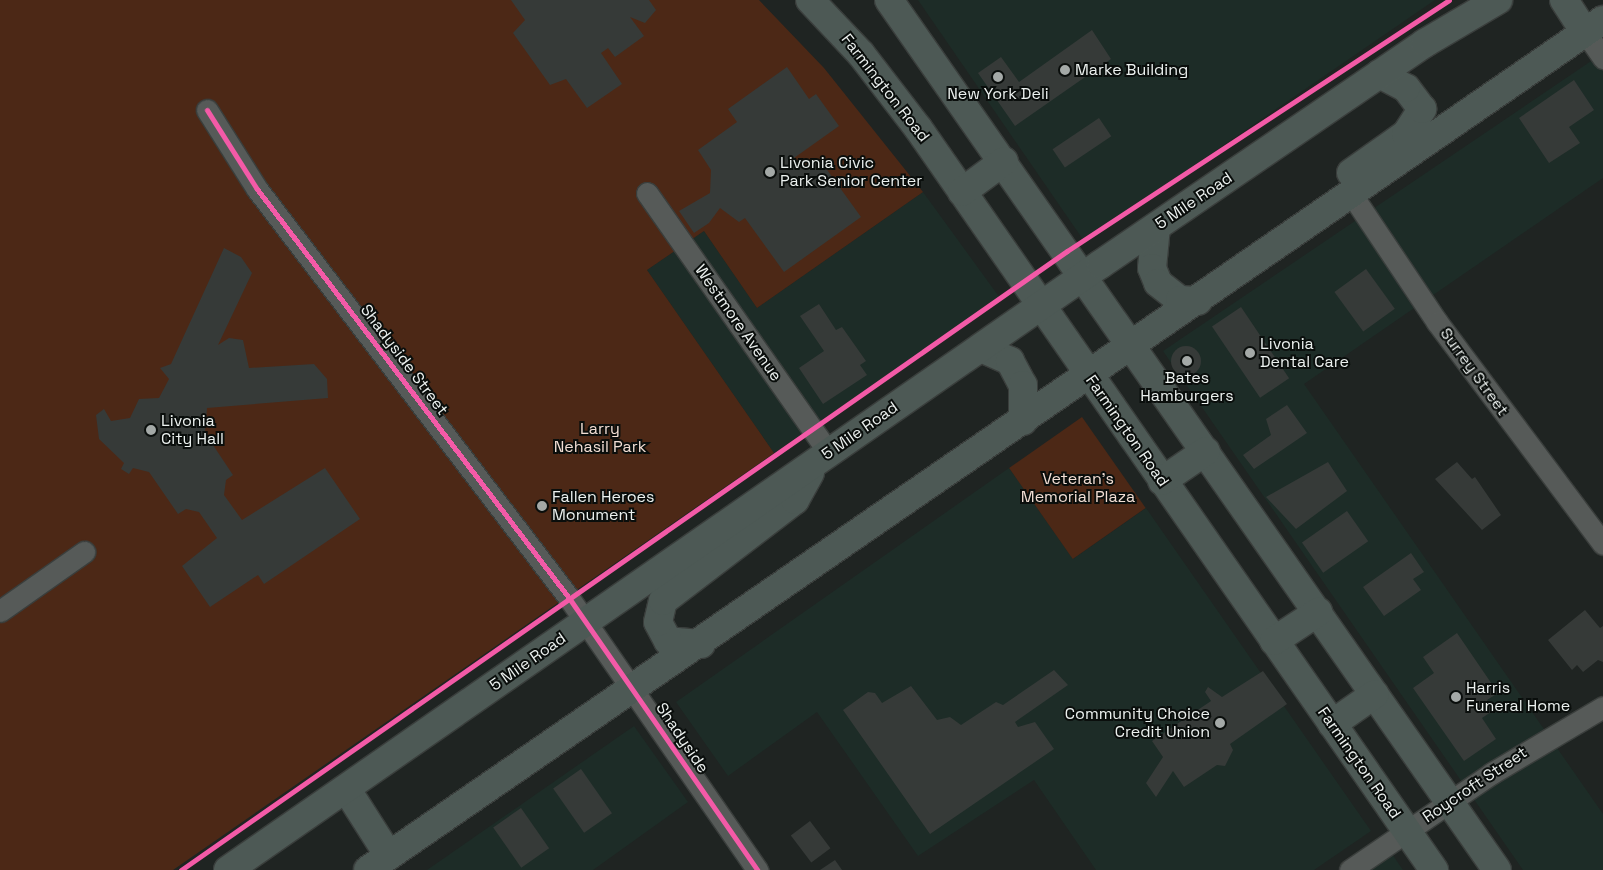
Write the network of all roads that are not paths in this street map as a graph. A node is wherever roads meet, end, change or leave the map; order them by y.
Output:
1 (889, 0) edge
2 (1498, 0) edge
3 (1564, 0) edge
4 (817, 2) edge
5 (1594, 26) edge
6 (1603, 58) edge
7 (1380, 74) junction
8 (207, 110) dead end
9 (1004, 161) junction
10 (962, 192) junction
11 (647, 193) dead end
12 (1352, 195) junction
13 (1156, 227) junction
14 (1286, 240) junction
15 (1084, 277) junction
16 (1198, 301) junction
17 (1042, 307) junction
18 (1133, 345) junction
19 (981, 348) junction
20 (1088, 376) junction
21 (1023, 421) junction
22 (1206, 450) junction
23 (823, 457) junction
24 (1162, 481) junction
25 (1603, 544) edge
26 (84, 552) dead end
27 (0, 611) edge
28 (1318, 612) junction
29 (586, 622) junction
30 (1274, 641) junction
31 (700, 644) junction
32 (634, 690) junction
33 (1375, 694) junction
34 (1603, 706) edge
35 (1332, 724) junction
36 (347, 790) junction
37 (1450, 801) junction
38 (1407, 831) junction
39 (385, 865) edge
40 (228, 870) edge
41 (757, 870) edge
42 (1350, 870) edge
43 (1434, 870) edge
44 (1497, 870) edge

1 - 9 main road
2 - 7 main road, 5 Mile Road
3 - 5 main road
4 - 10 main road, Farmington Road
5 - 6 street
5 - 12 main road
7 - 13 main road, 5 Mile Road
7 - 14 main road
8 - 29 street, Shadyside Street
9 - 10 main road
9 - 15 main road
10 - 17 main road, Farmington Road
11 - 23 street, Westmore Avenue
12 - 14 main road
12 - 25 street, Surrey Street
13 - 15 main road, 5 Mile Road
13 - 16 main road
14 - 16 main road
15 - 17 main road, 5 Mile Road
15 - 18 main road
16 - 18 main road
17 - 19 main road, 5 Mile Road
17 - 20 main road, Farmington Road
18 - 20 main road
18 - 22 main road
19 - 21 main road
19 - 23 main road, 5 Mile Road
20 - 21 main road
20 - 24 main road, Farmington Road
21 - 31 main road
22 - 24 main road
22 - 28 main road
23 - 29 main road, 5 Mile Road
23 - 31 main road
24 - 30 main road, Farmington Road
26 - 27 street
28 - 30 main road
28 - 33 main road
29 - 32 street, Shadyside
29 - 36 main road, 5 Mile Road
30 - 35 main road, Farmington Road
31 - 32 main road
32 - 39 main road
32 - 41 street, Shadyside
33 - 35 main road
33 - 37 main road
34 - 37 street, Roycroft Street
35 - 38 main road, Farmington Road
36 - 39 main road
36 - 40 main road, 5 Mile Road
37 - 38 street, Roycroft Street
37 - 44 main road
38 - 42 street, Roycroft Street
38 - 43 main road, Farmington Road

